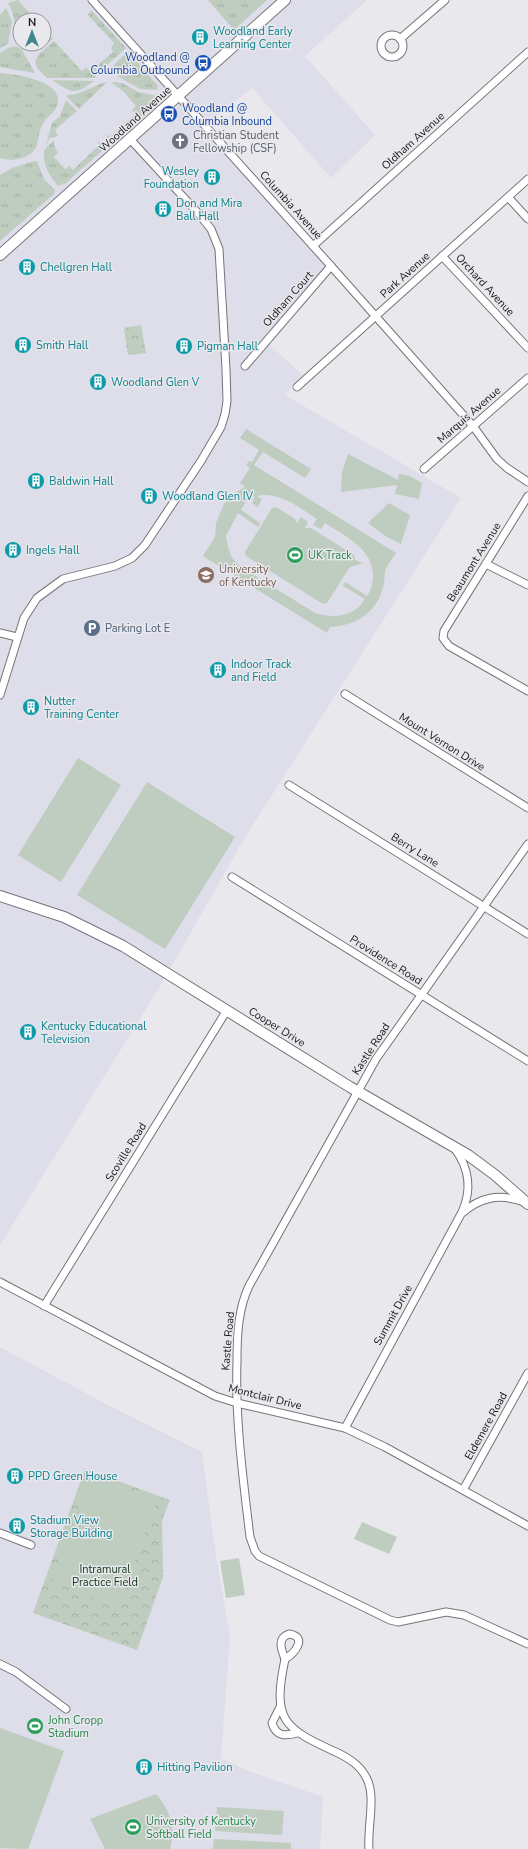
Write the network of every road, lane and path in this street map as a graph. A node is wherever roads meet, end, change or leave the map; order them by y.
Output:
1 (285, 0) edge
2 (445, 0) edge
3 (96, 1) edge
4 (400, 39) dead end
5 (528, 52) edge
6 (178, 96) junction
7 (130, 139) junction
8 (528, 179) edge
9 (508, 197) junction
10 (528, 219) edge
11 (313, 246) junction
12 (0, 255) edge
13 (442, 256) junction
14 (331, 266) junction
15 (375, 316) junction
16 (528, 348) edge
17 (246, 366) dead end
18 (528, 378) edge
19 (297, 388) dead end
20 (473, 426) junction
21 (424, 469) dead end
22 (528, 482) edge
23 (528, 496) edge
24 (486, 564) junction
25 (528, 585) edge
26 (0, 633) edge
27 (17, 638) junction
28 (528, 691) edge
29 (0, 694) edge
30 (345, 694) dead end
31 (289, 785) dead end
32 (528, 808) edge
33 (528, 844) edge
34 (232, 877) dead end
35 (0, 896) edge
36 (483, 907) junction
37 (528, 934) edge
38 (421, 995) junction
39 (227, 1010) junction
40 (528, 1061) edge
41 (357, 1091) junction
42 (452, 1146) junction
43 (528, 1204) edge
44 (461, 1214) junction
45 (0, 1282) edge
46 (44, 1306) junction
47 (528, 1373) edge
48 (237, 1403) junction
49 (345, 1428) junction
50 (463, 1490) junction
51 (528, 1526) edge
52 (0, 1533) edge
53 (31, 1546) dead end
54 (528, 1644) edge
55 (285, 1659) dead end
56 (0, 1664) edge
57 (280, 1707) junction
58 (66, 1710) dead end
59 (297, 1733) junction
60 (369, 1849) edge

1 - 6 main road, Woodland Avenue
2 - 4 street
3 - 6 street, Columbia Avenue
5 - 11 street, Oldham Avenue
6 - 7 main road, Woodland Avenue
6 - 11 street, Columbia Avenue
7 - 12 main road, Woodland Avenue
7 - 27 street
8 - 9 street, Park Avenue
9 - 10 street
9 - 13 street, Park Avenue
11 - 14 street, Columbia Avenue
13 - 15 street, Park Avenue
13 - 16 street, Orchard Avenue
14 - 15 street, Columbia Avenue
14 - 17 street, Oldham Court
15 - 19 street, Park Avenue
15 - 20 street, Columbia Avenue
18 - 20 street, Marquis Avenue
20 - 21 street, Marquis Avenue
20 - 22 street, Columbia Avenue
23 - 24 street, Beaumont Avenue
24 - 25 street
24 - 28 street, Beaumont Avenue
26 - 27 street
27 - 29 street
30 - 32 street, Mount Vernon Drive
31 - 36 street, Berry Lane
33 - 36 street, Kastle Road
34 - 38 street, Providence Road
35 - 39 main road, Cooper Drive
36 - 37 street, Berry Lane
36 - 38 street, Kastle Road
38 - 40 street, Providence Road
38 - 41 street, Kastle Road
39 - 41 main road, Cooper Drive
39 - 46 street, Scoville Road
41 - 42 main road, Cooper Drive
41 - 48 street, Kastle Road
42 - 43 main road, Cooper Drive
42 - 44 street, Summit Drive
43 - 44 street, Summit Drive
44 - 49 street, Summit Drive
45 - 46 street, Montclair Drive
46 - 48 street, Montclair Drive
47 - 50 street, Eldemere Road
48 - 49 street, Montclair Drive
48 - 54 street, Kastle Road
49 - 50 street, Montclair Drive
50 - 51 street, Montclair Drive
52 - 53 street
55 - 57 street
56 - 58 street
57 - 59 street
57 - 59 street
59 - 60 street

